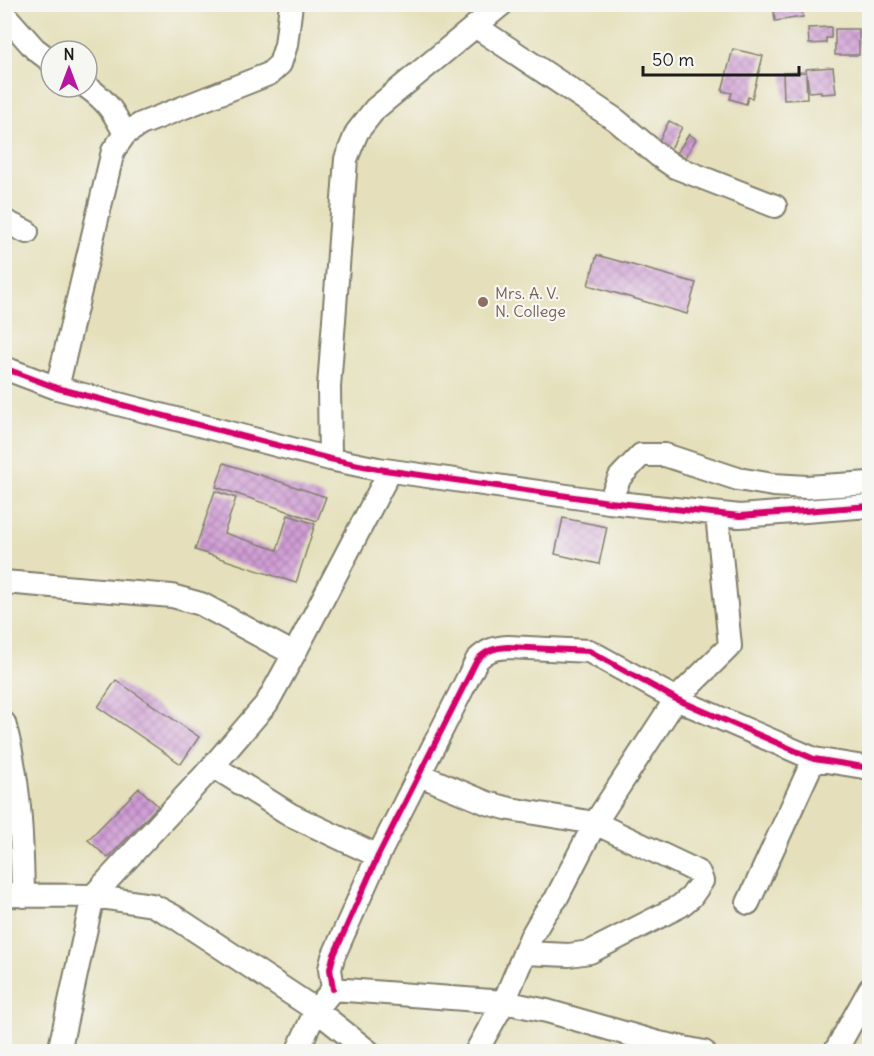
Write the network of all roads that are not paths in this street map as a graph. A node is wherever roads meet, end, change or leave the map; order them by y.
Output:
1 (291, 4) edge
2 (502, 4) edge
3 (4, 14) edge
4 (475, 26) junction
5 (39, 52) edge
6 (99, 96) edge
7 (124, 134) junction
8 (775, 206) dead end
9 (4, 221) edge
10 (27, 232) dead end
11 (4, 368) edge
12 (57, 388) junction
13 (330, 459) junction
14 (390, 471) junction
15 (870, 483) edge
16 (609, 502) junction
17 (870, 506) edge
18 (717, 514) junction
19 (4, 582) edge
20 (294, 654) junction
21 (676, 699) junction
22 (4, 723) edge
23 (814, 759) junction
24 (213, 766) junction
25 (870, 768) edge
26 (420, 775) junction
27 (595, 823) junction
28 (378, 856) junction
29 (14, 895) edge
30 (93, 896) junction
31 (748, 903) dead end
32 (524, 953) junction
33 (333, 988) junction
34 (870, 989) edge
35 (504, 1002) junction
36 (316, 1010) junction
37 (657, 1047) edge
38 (59, 1052) edge
39 (297, 1052) edge
40 (369, 1052) edge
41 (476, 1052) edge
42 (704, 1052) edge
43 (834, 1052) edge

1 - 7 street
2 - 4 street
3 - 5 street
4 - 8 street
4 - 13 street
6 - 7 street
7 - 12 street
9 - 10 street
11 - 12 street
12 - 13 street
13 - 14 street
14 - 16 street
14 - 20 street
15 - 16 street
16 - 18 street
17 - 18 street
18 - 21 street
19 - 20 street
20 - 24 street
21 - 23 street
21 - 26 street
21 - 27 street
22 - 29 street
23 - 25 street
23 - 31 street
24 - 28 street
24 - 30 street
26 - 27 street
26 - 28 street
27 - 32 street
27 - 32 street
28 - 33 street
29 - 30 street
30 - 36 street
30 - 38 street
32 - 35 street
33 - 35 street
33 - 36 street
34 - 43 street
35 - 37 street
35 - 41 street
36 - 39 street
36 - 40 street
37 - 42 street

